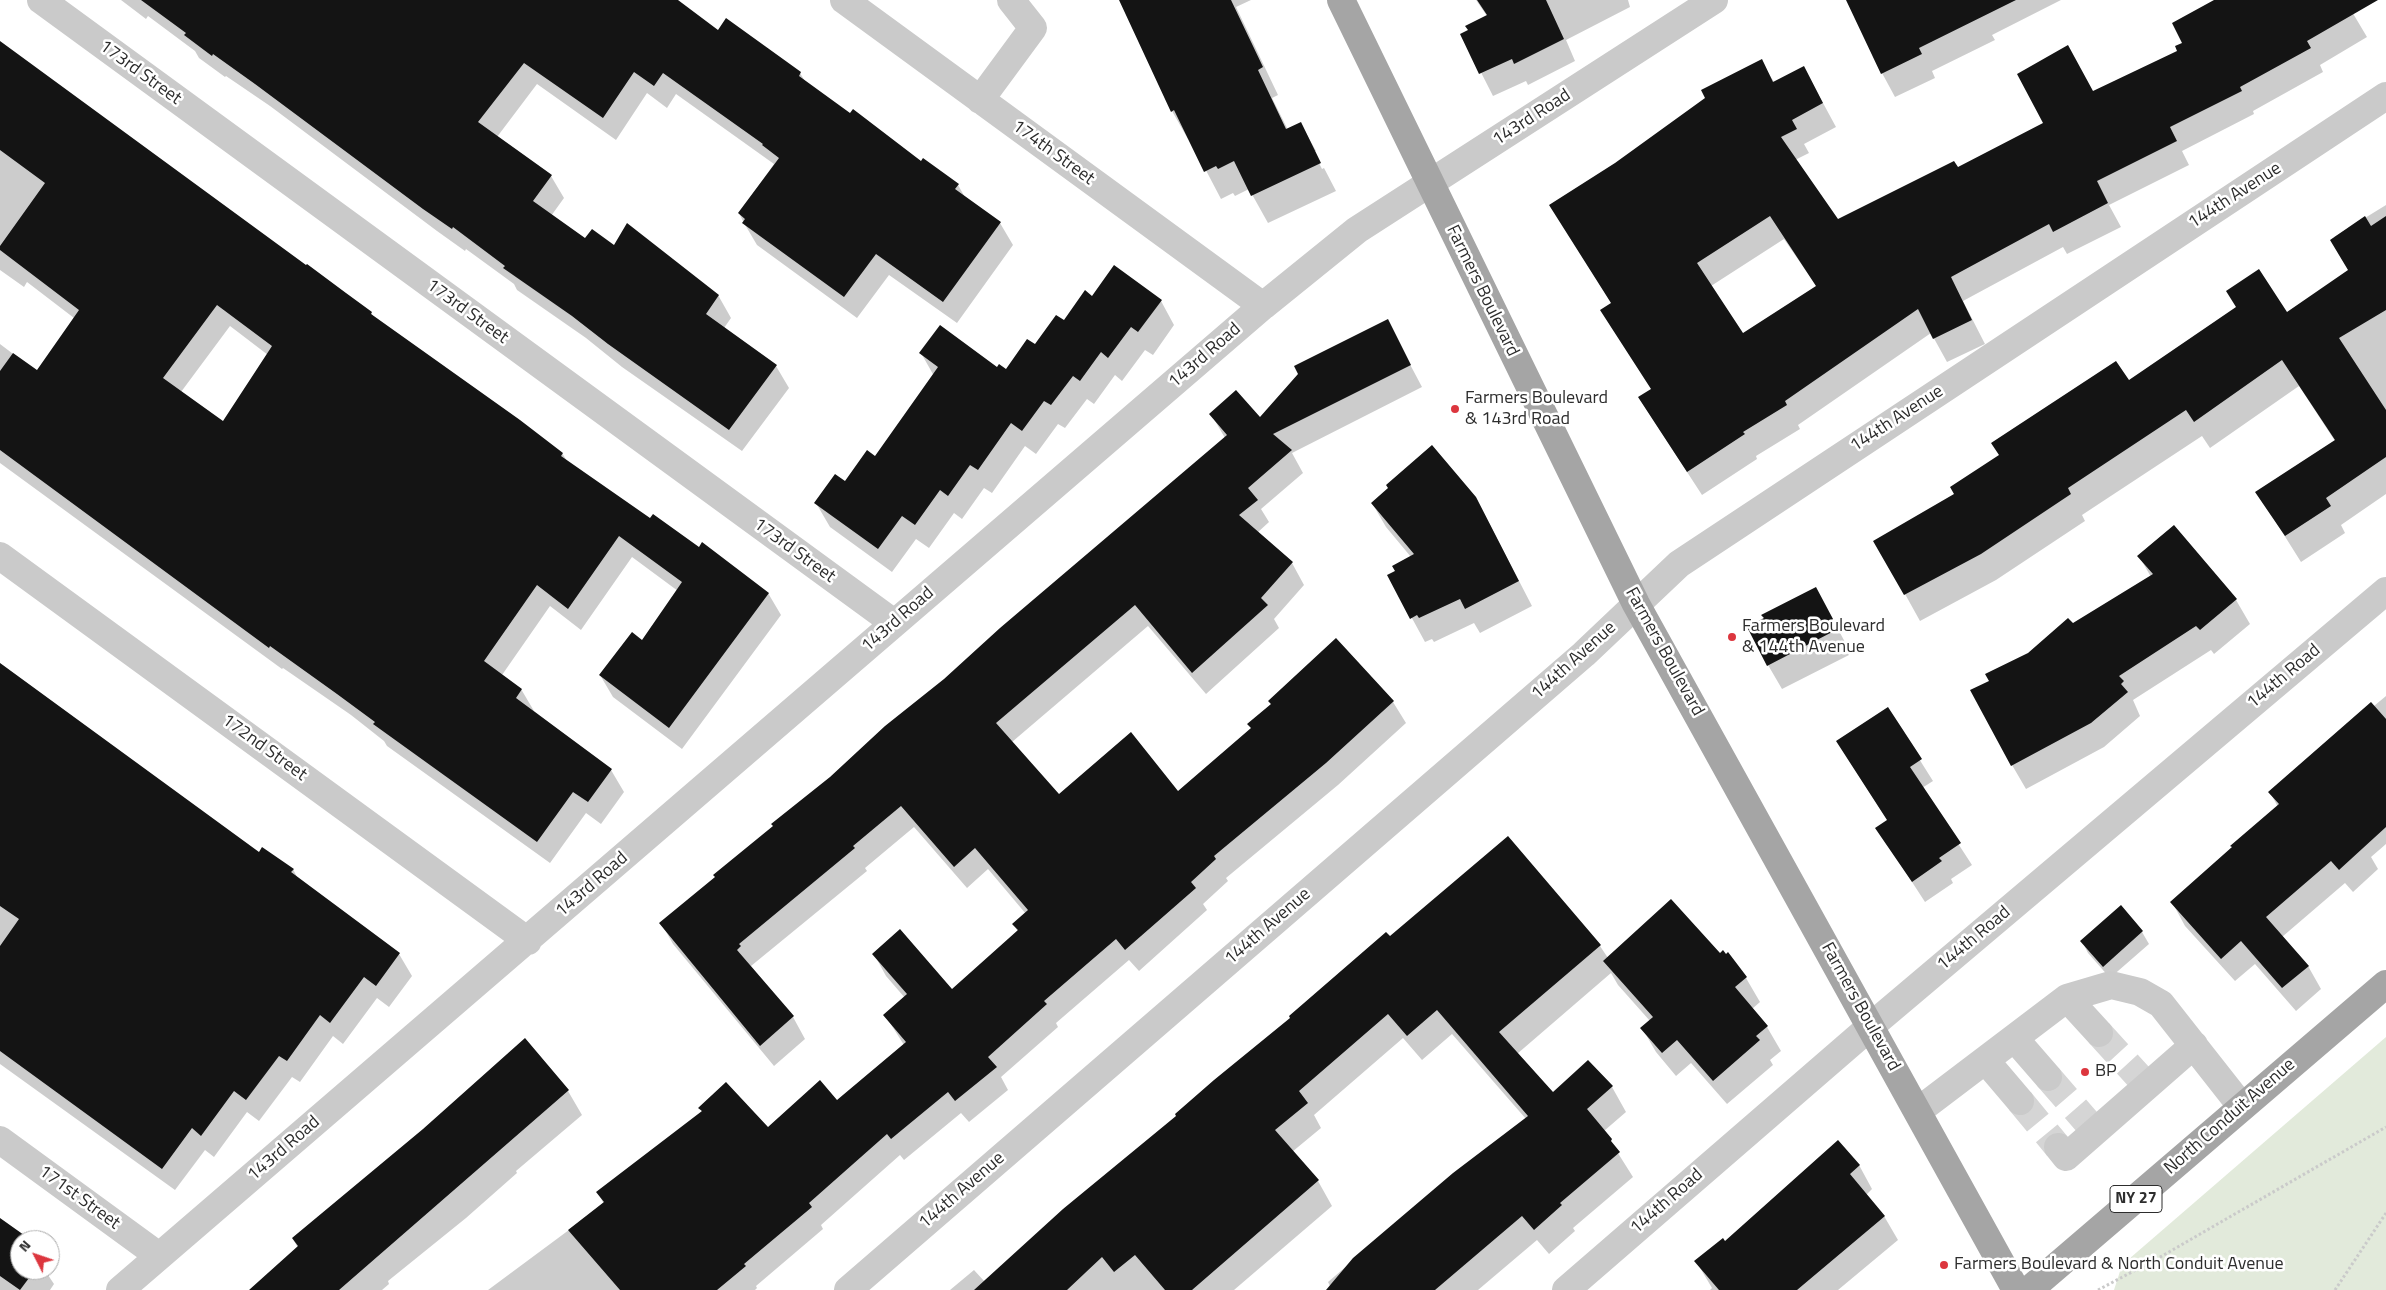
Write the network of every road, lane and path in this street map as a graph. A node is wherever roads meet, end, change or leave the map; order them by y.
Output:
1 (41, 0) edge
2 (844, 0) edge
3 (1011, 0) edge
4 (1341, 0) edge
5 (1714, 0) edge
6 (2386, 96) edge
7 (980, 100) junction
8 (1429, 184) junction
9 (1263, 306) junction
10 (0, 556) edge
11 (2386, 591) edge
12 (1636, 604) junction
13 (894, 623) junction
14 (528, 941) junction
15 (2386, 984) edge
16 (2067, 998) junction
17 (1871, 1026) junction
18 (2099, 1033) tunnel mouth
19 (2015, 1039) junction
20 (2194, 1045) junction
21 (1986, 1061) junction
22 (2048, 1077) tunnel mouth
23 (2020, 1101) tunnel mouth
24 (2242, 1108) junction
25 (1918, 1111) junction
26 (2386, 1126) edge
27 (0, 1140) edge
28 (2058, 1147) dead end
29 (2386, 1213) edge
30 (158, 1256) junction
31 (120, 1290) edge
32 (848, 1290) edge
33 (1566, 1290) edge
34 (2016, 1290) edge
35 (2029, 1290) edge
36 (2098, 1290) edge
37 (2335, 1290) edge

1 - 13 street, 173rd Street
2 - 7 street, 174th Street
3 - 7 street
4 - 8 main road, Farmers Boulevard
5 - 8 street, 143rd Road
6 - 12 street, 144th Avenue
7 - 9 street, 174th Street
8 - 9 street, 143rd Road
8 - 12 main road, Farmers Boulevard
9 - 13 street, 143rd Road
10 - 14 street, 172nd Street
11 - 17 street, 144th Road
12 - 17 main road, Farmers Boulevard
12 - 32 street, 144th Avenue
13 - 14 street, 143rd Road
14 - 30 street, 143rd Road
15 - 24 main road, North Conduit Avenue / NY 27
16 - 18 street
16 - 19 street
16 - 20 street
17 - 25 main road, Farmers Boulevard
17 - 33 street, 144th Road
19 - 21 street
19 - 22 street
20 - 24 street
20 - 28 street
21 - 23 street
21 - 25 street
24 - 35 main road, North Conduit Avenue / NY 27
25 - 34 main road, Farmers Boulevard
26 - 36 path
27 - 30 street, 171st Street
29 - 37 path
30 - 31 street, 143rd Road

